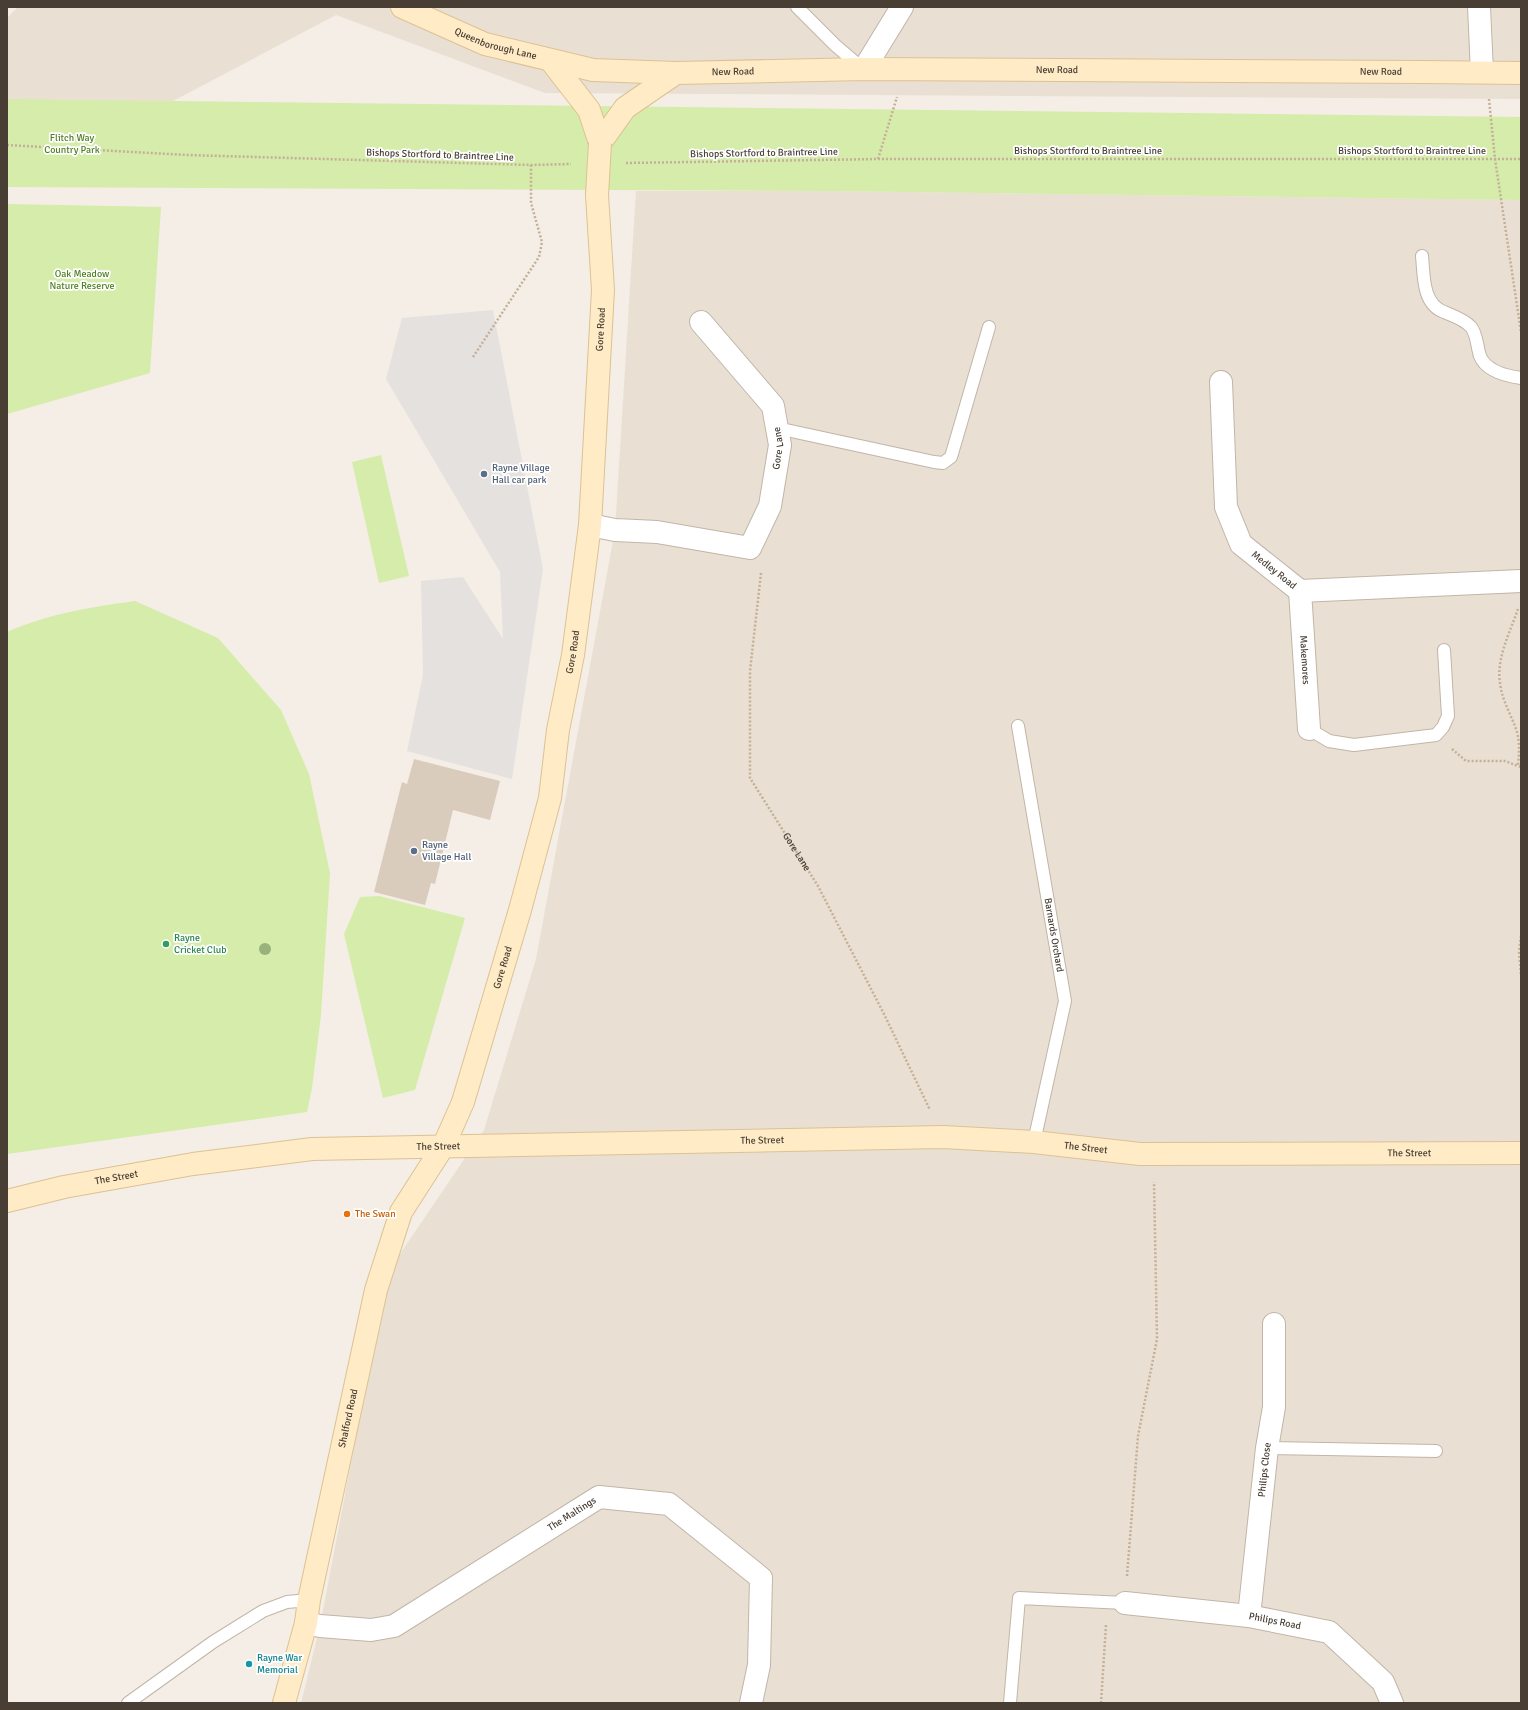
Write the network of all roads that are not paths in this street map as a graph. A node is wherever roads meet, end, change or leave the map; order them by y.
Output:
1 (402, 7) edge
2 (797, 7) edge
3 (902, 7) edge
4 (1479, 7) edge
5 (551, 61) junction
6 (593, 70) joint
7 (864, 70) junction
8 (1484, 72) junction
9 (676, 73) junction
10 (1521, 74) edge
11 (600, 143) junction
12 (1422, 256) dead end
13 (701, 322) dead end
14 (989, 327) dead end
15 (1521, 378) edge
16 (1220, 382) dead end
17 (777, 428) junction
18 (590, 525) junction
19 (1521, 581) edge
20 (1300, 591) junction
21 (1444, 650) dead end
22 (1018, 726) dead end
23 (1309, 729) joint
24 (1034, 1142) junction
25 (444, 1145) junction
26 (1521, 1153) edge
27 (7, 1202) edge
28 (1274, 1324) dead end
29 (1268, 1448) junction
30 (1436, 1451) dead end
31 (309, 1600) junction
32 (1116, 1602) joint
33 (1249, 1616) junction
34 (306, 1623) junction
35 (128, 1703) edge
36 (284, 1703) edge
37 (751, 1703) edge
38 (1010, 1703) edge
39 (1392, 1703) edge

1 - 5 street, Queenborough Lane
2 - 7 lane
3 - 7 street
4 - 8 street
5 - 6 street, Queenborough Lane
5 - 11 street
6 - 9 street, New Road
7 - 8 street, New Road
7 - 9 street, New Road
8 - 10 street, New Road
9 - 11 street
11 - 18 street, Gore Road, bridge
12 - 15 lane
13 - 17 street, Gore Lane
14 - 17 lane
16 - 20 street, Medley Road
17 - 18 street, Gore Lane
18 - 25 street, Gore Road
19 - 20 street, Medley Road
20 - 23 street, Makemores
21 - 23 lane
22 - 24 lane, Barnards Orchard
24 - 25 street, The Street
24 - 26 street, The Street
25 - 27 street, The Street
25 - 31 street, Shalford Road
28 - 29 street, Philips Close
29 - 30 lane
29 - 33 street, Philips Close
31 - 34 street, Shalford Road
31 - 35 lane
32 - 33 street, Philips Road
32 - 38 lane
33 - 39 street, Philips Road
34 - 36 street, Shalford Road
34 - 37 street, The Maltings

